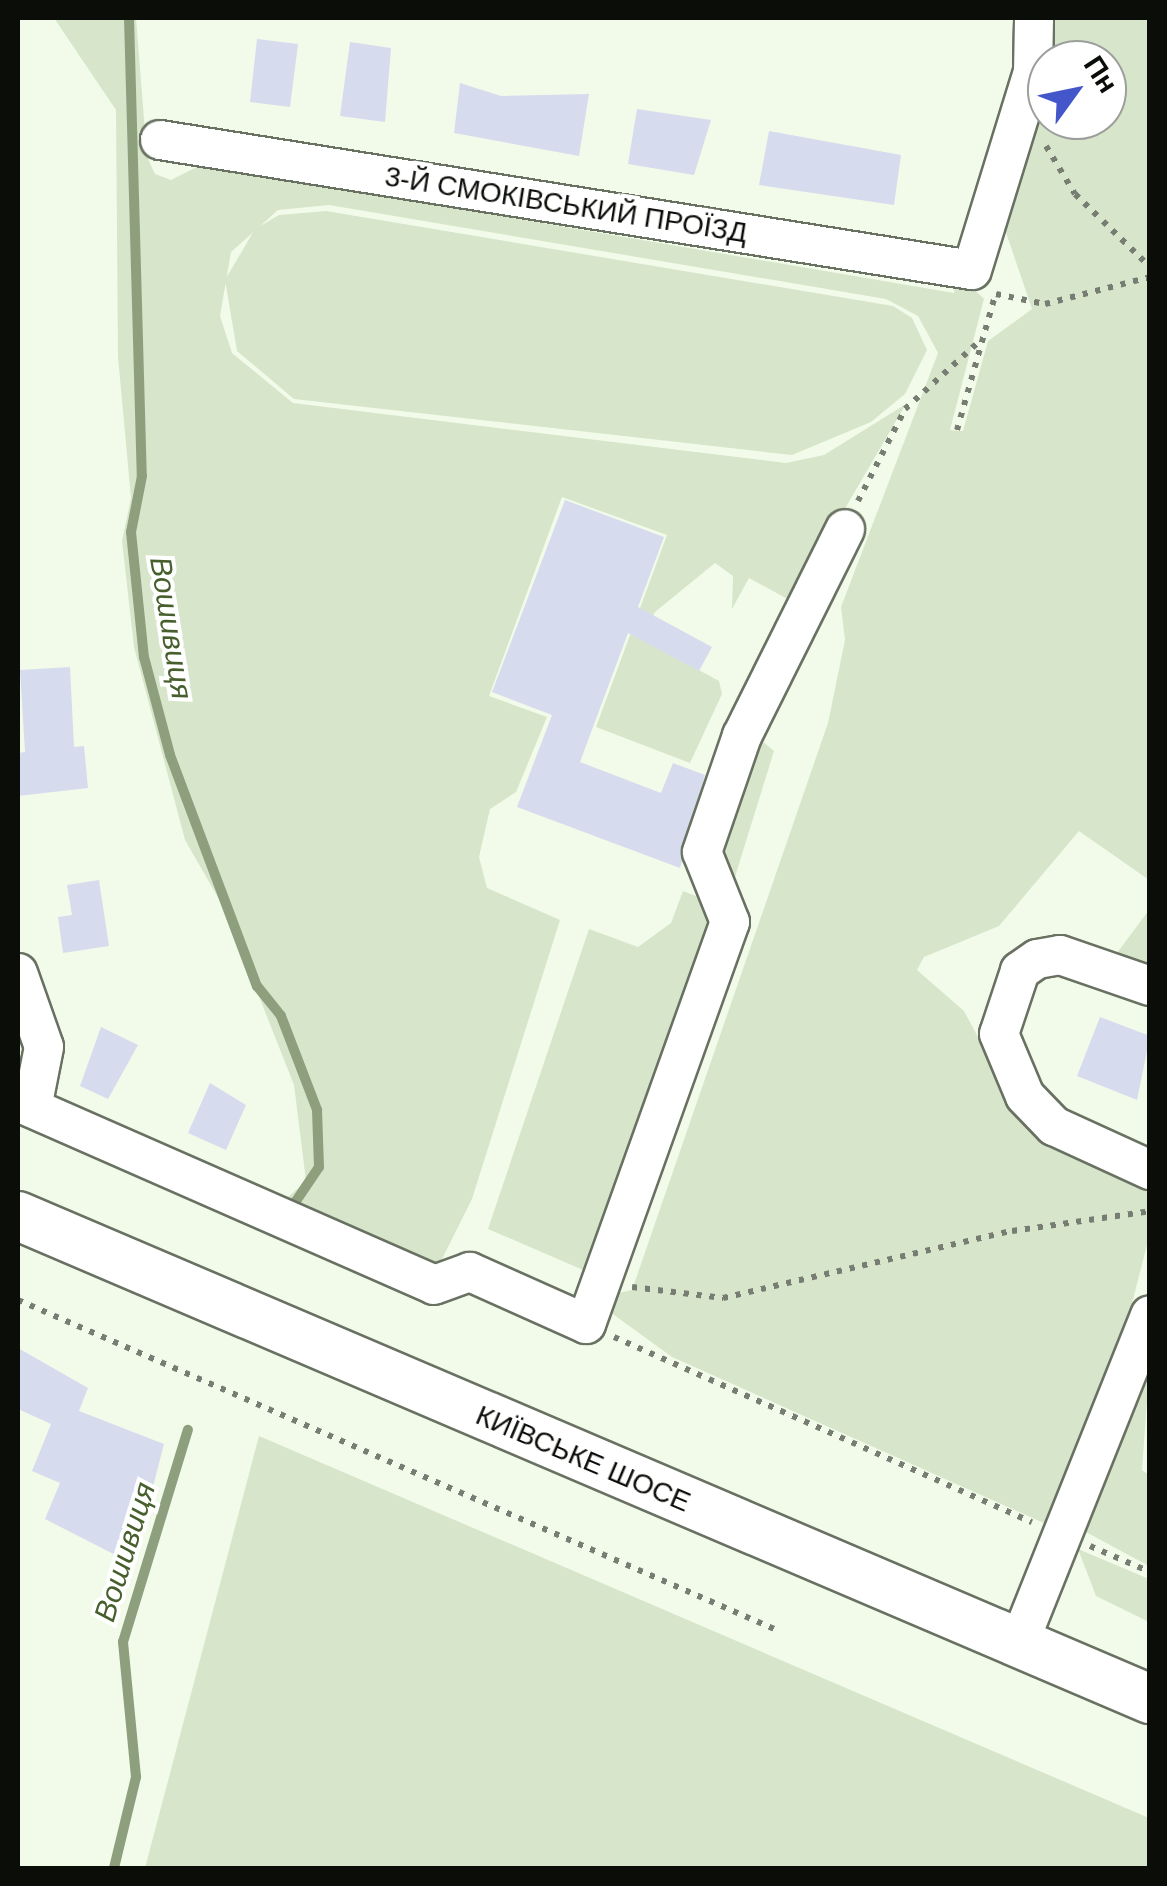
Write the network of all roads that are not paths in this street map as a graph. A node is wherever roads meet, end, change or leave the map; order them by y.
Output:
1 (1034, 18) edge
2 (160, 140) dead end
3 (845, 529) road end
4 (18, 973) edge
5 (1150, 986) edge
6 (24, 1105) edge
7 (1150, 1170) edge
8 (18, 1216) edge
9 (1150, 1315) edge
10 (1019, 1643) junction
11 (1150, 1699) edge

1 - 2 street, 3-Й СМОКІВСЬКИЙ ПРОЇЗД
3 - 6 street
4 - 6 street
5 - 7 street
8 - 10 main road, КИЇВСЬКЕ ШОСЕ
9 - 10 street
10 - 11 main road, КИЇВСЬКЕ ШОСЕ

